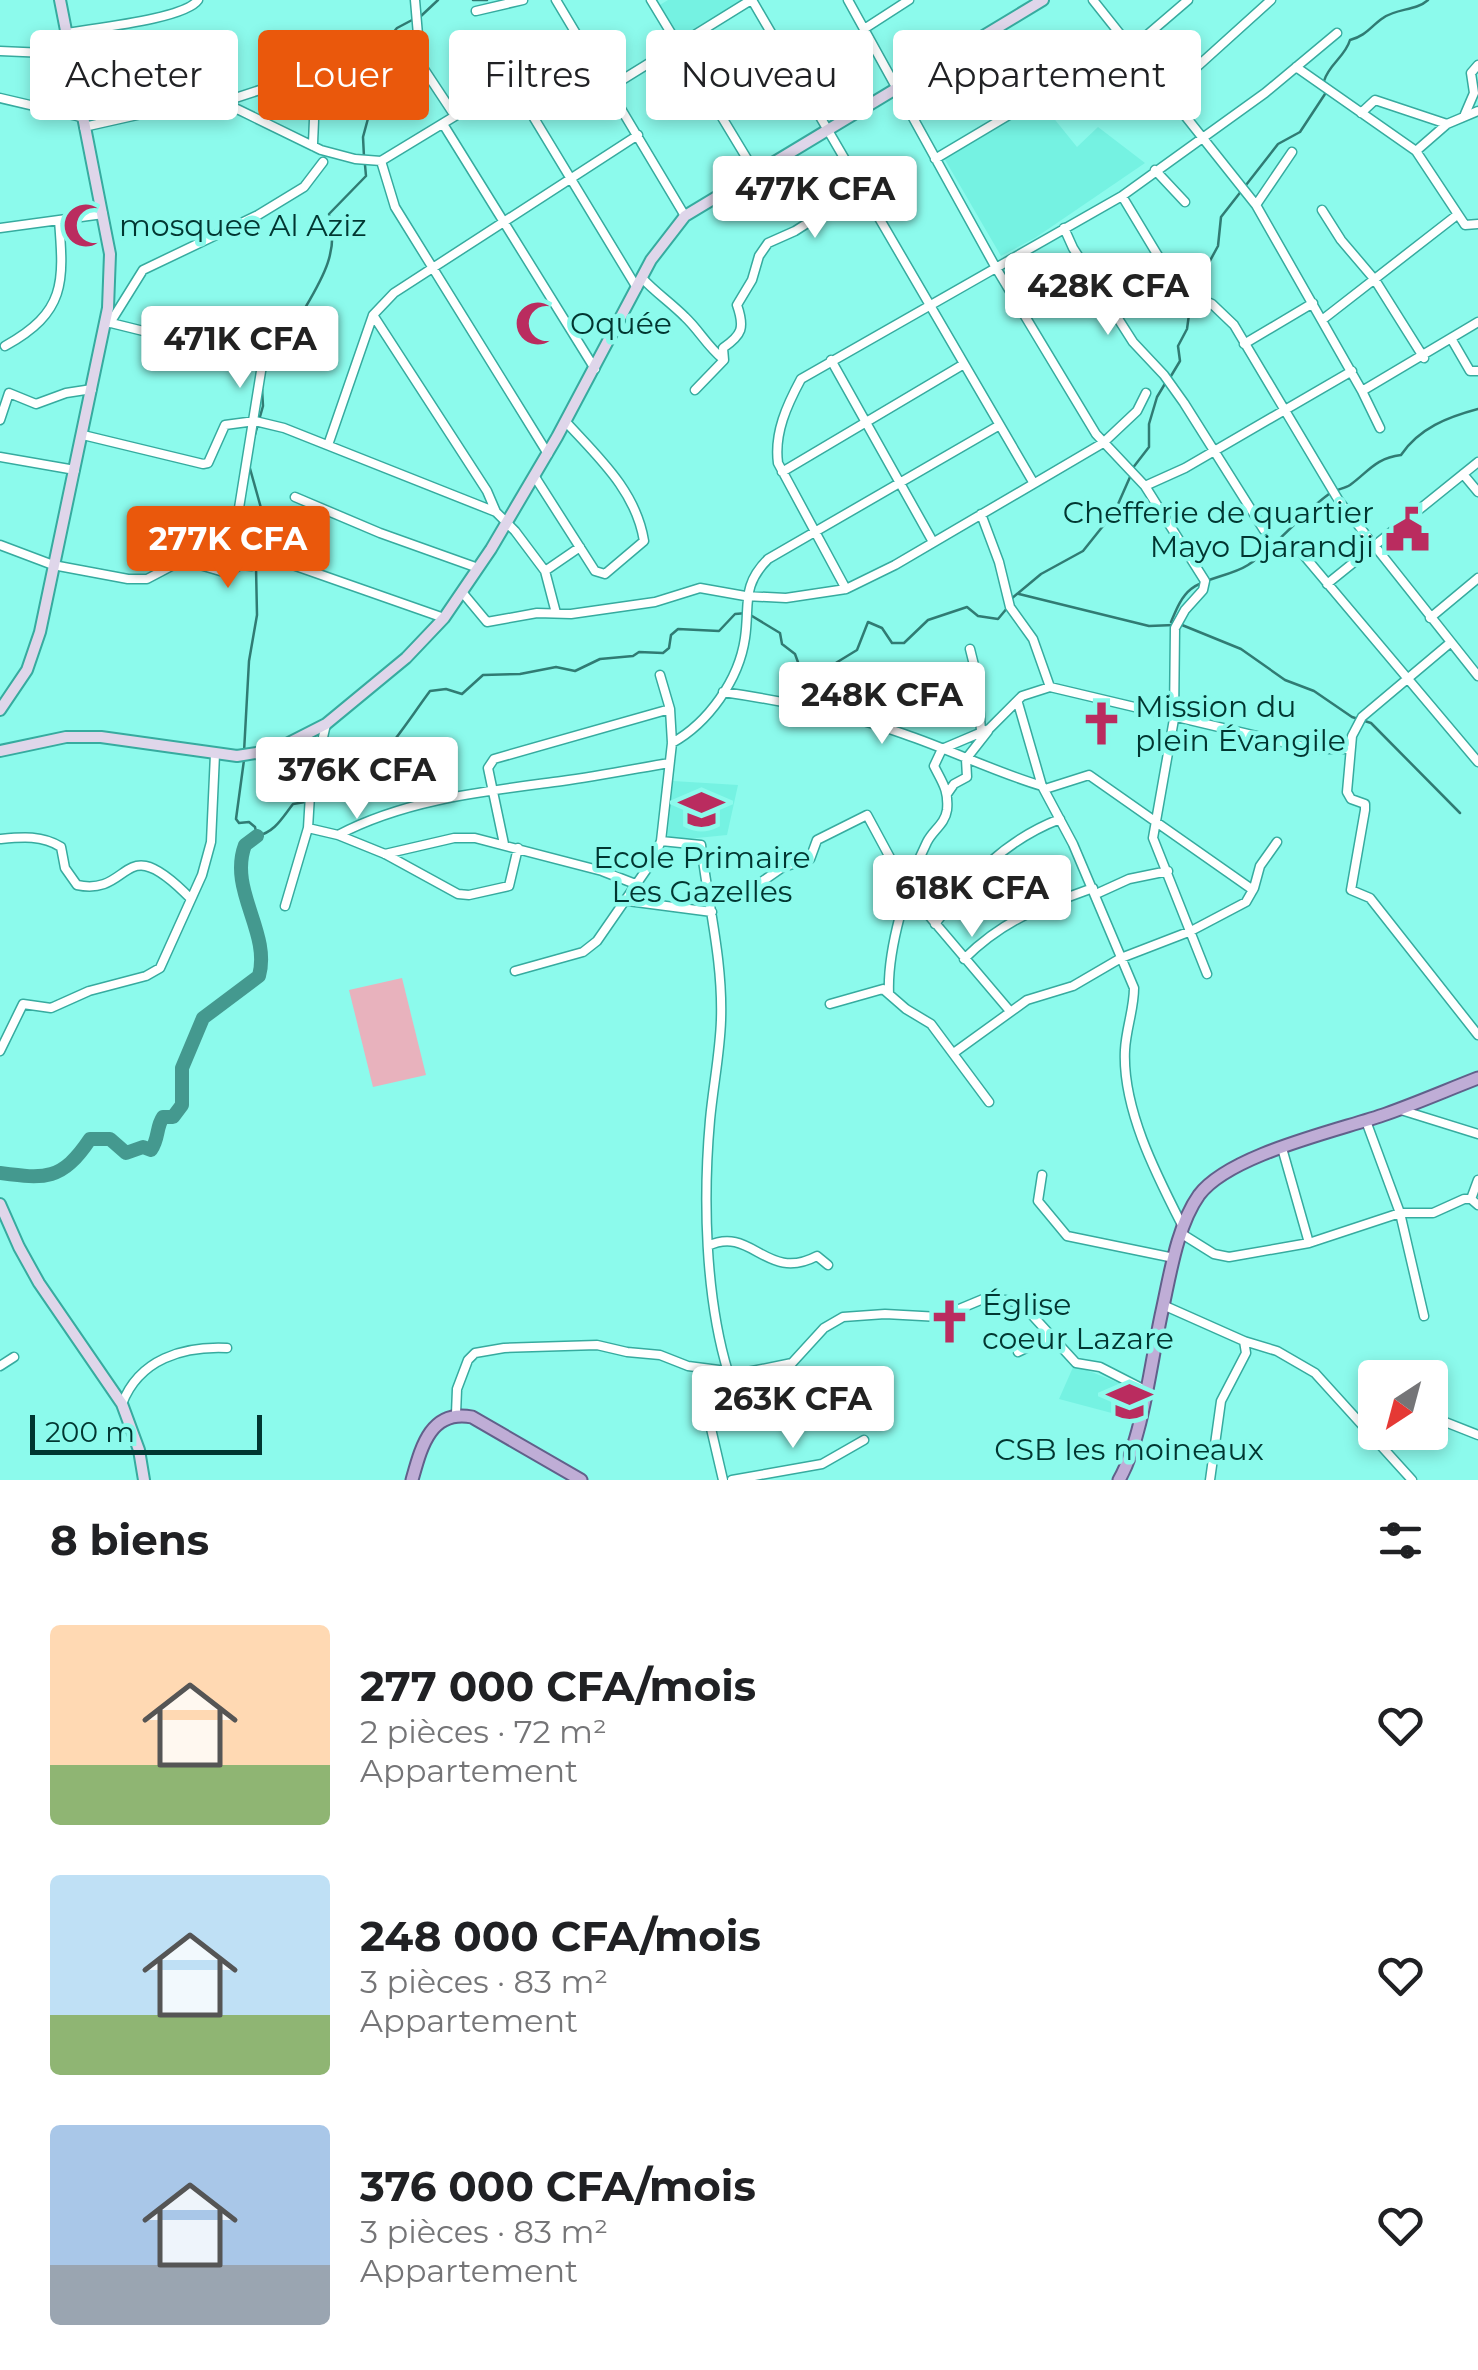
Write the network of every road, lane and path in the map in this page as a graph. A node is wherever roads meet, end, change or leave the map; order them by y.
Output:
1 (60, 0) edge
2 (198, 0) edge
3 (415, 0) edge
4 (523, 0) edge
5 (556, 0) edge
6 (651, 0) edge
7 (752, 0) edge
8 (848, 0) edge
9 (909, 0) edge
10 (1043, 0) edge
11 (1094, 0) edge
12 (1188, 0) edge
13 (1271, 0) edge
14 (476, 11) dead end
15 (864, 29) junction
16 (67, 30) edge
17 (88, 30) edge
18 (575, 30) edge
19 (670, 30) edge
20 (700, 30) edge
21 (993, 30) edge
22 (1118, 30) edge
23 (1153, 30) edge
24 (1337, 33) dead end
25 (0, 50) edge
26 (30, 52) edge
27 (1201, 63) edge
28 (1478, 65) edge
29 (1296, 67) junction
30 (893, 83) edge
31 (893, 91) edge
32 (238, 97) edge
33 (0, 98) edge
34 (449, 107) edge
35 (238, 110) edge
36 (1478, 110) edge
37 (1361, 113) junction
38 (1465, 114) junction
39 (626, 116) edge
40 (95, 120) edge
41 (449, 120) edge
42 (536, 120) edge
43 (723, 120) edge
44 (914, 120) edge
45 (1000, 120) edge
46 (1190, 120) edge
47 (83, 122) junction
48 (443, 124) junction
49 (1448, 124) junction
50 (828, 130) junction
51 (638, 135) junction
52 (1203, 137) junction
53 (317, 148) junction
54 (1416, 151) junction
55 (1292, 152) dead end
56 (340, 156) junction
57 (935, 158) junction
58 (378, 161) junction
59 (323, 162) junction
60 (1156, 170) junction
61 (754, 172) junction
62 (572, 178) junction
63 (862, 189) junction
64 (1122, 196) junction
65 (1186, 202) dead end
66 (1256, 205) junction
67 (1322, 210) dead end
68 (103, 214) junction
69 (1457, 215) junction
70 (685, 216) junction
71 (59, 220) junction
72 (502, 222) junction
73 (1478, 224) edge
74 (0, 228) edge
75 (1064, 228) junction
76 (433, 266) junction
77 (996, 268) junction
78 (1374, 280) junction
79 (640, 283) junction
80 (1313, 304) junction
81 (930, 305) junction
82 (374, 315) junction
83 (1322, 320) junction
84 (1478, 322) edge
85 (108, 323) junction
86 (1452, 340) junction
87 (1244, 344) junction
88 (5, 346) dead end
89 (1424, 358) junction
90 (724, 360) junction
91 (832, 360) junction
92 (964, 364) junction
93 (594, 369) junction
94 (1352, 371) junction
95 (1478, 371) edge
96 (92, 390) junction
97 (695, 390) dead end
98 (1362, 391) junction
99 (1146, 393) dead end
100 (1283, 411) junction
101 (0, 420) edge
102 (258, 422) junction
103 (566, 422) junction
104 (866, 422) junction
105 (998, 426) junction
106 (1380, 428) dead end
107 (83, 435) junction
108 (1103, 443) junction
109 (328, 445) junction
110 (1214, 451) junction
111 (548, 454) junction
112 (0, 457) edge
113 (1478, 462) edge
114 (75, 470) junction
115 (782, 472) junction
116 (1463, 474) junction
117 (534, 477) junction
118 (899, 482) junction
119 (1033, 482) junction
120 (1145, 486) junction
121 (1478, 492) edge
122 (295, 497) dead end
123 (496, 512) junction
124 (980, 514) junction
125 (507, 523) junction
126 (1264, 530) dead end
127 (817, 532) junction
128 (933, 542) junction
129 (1373, 544) junction
130 (0, 545) edge
131 (580, 547) junction
132 (1301, 552) dead end
133 (184, 560) junction
134 (53, 565) junction
135 (478, 568) junction
136 (545, 571) junction
137 (1478, 578) edge
138 (1327, 584) junction
139 (846, 589) junction
140 (462, 592) junction
141 (745, 596) junction
142 (556, 614) junction
143 (444, 618) junction
144 (1430, 618) junction
145 (1450, 643) junction
146 (970, 649) dead end
147 (660, 675) dead end
148 (1478, 675) edge
149 (1409, 680) junction
150 (1050, 688) junction
151 (723, 692) junction
152 (1018, 702) junction
153 (670, 708) junction
154 (0, 710) edge
155 (1174, 718) junction
156 (326, 724) junction
157 (985, 730) junction
158 (672, 743) junction
159 (942, 749) junction
160 (1350, 750) junction
161 (0, 752) edge
162 (215, 754) junction
163 (966, 760) junction
164 (1478, 762) edge
165 (669, 763) junction
166 (1043, 788) junction
167 (493, 791) junction
168 (948, 794) junction
169 (1060, 819) junction
170 (1156, 824) junction
171 (308, 828) junction
172 (338, 835) junction
173 (0, 838) edge
174 (661, 841) junction
175 (1278, 842) dead end
176 (504, 844) junction
177 (518, 848) junction
178 (385, 854) junction
179 (1168, 872) junction
180 (638, 885) junction
181 (1253, 890) junction
182 (908, 891) junction
183 (1094, 891) junction
184 (710, 898) junction
185 (191, 899) junction
186 (628, 900) junction
187 (285, 906) dead end
188 (712, 912) junction
189 (934, 924) junction
190 (1192, 931) junction
191 (1121, 958) junction
192 (964, 959) junction
193 (516, 971) dead end
194 (1206, 974) dead end
195 (889, 994) junction
196 (830, 1004) dead end
197 (1009, 1010) junction
198 (1478, 1035) edge
199 (0, 1051) edge
200 (955, 1052) junction
201 (1478, 1078) edge
202 (989, 1102) dead end
203 (1398, 1110) junction
204 (1366, 1121) junction
205 (1478, 1134) edge
206 (1282, 1148) junction
207 (1042, 1175) dead end
208 (1478, 1180) edge
209 (1474, 1202) edge
210 (0, 1204) edge
211 (1400, 1212) junction
212 (1183, 1231) junction
213 (1309, 1243) junction
214 (708, 1246) junction
215 (1175, 1259) junction
216 (828, 1265) dead end
217 (1164, 1305) junction
218 (1424, 1316) dead end
219 (1053, 1335) junction
220 (1244, 1341) junction
221 (227, 1348) dead end
222 (1018, 1352) dead end
223 (14, 1358) dead end
224 (0, 1366) edge
225 (728, 1372) junction
226 (1144, 1390) junction
227 (122, 1404) junction
228 (456, 1414) junction
229 (1358, 1419) edge
230 (1448, 1423) edge
231 (1478, 1434) edge
232 (864, 1440) dead end
233 (1386, 1450) edge
234 (144, 1480) edge
235 (412, 1480) edge
236 (581, 1480) edge
237 (723, 1480) edge
238 (732, 1480) edge
239 (1119, 1480) edge
240 (1210, 1480) edge
241 (1412, 1480) edge

1 - 16 street
2 - 17 street
3 - 34 street
4 - 14 street
5 - 18 street
6 - 19 street
7 - 20 street
7 - 50 street
8 - 15 street
9 - 15 street
10 - 21 street
11 - 22 street
12 - 23 street
13 - 27 street
15 - 30 street
24 - 29 street
25 - 26 street
28 - 38 street
29 - 37 street
29 - 52 street
31 - 50 street
32 - 53 street
33 - 47 street
35 - 53 street
36 - 38 street
37 - 49 street
37 - 54 street
38 - 49 street
39 - 51 street
40 - 47 street
41 - 48 street
42 - 62 street
43 - 61 street
44 - 57 street
45 - 57 street
46 - 52 street
47 - 68 street
48 - 58 street
48 - 72 street
49 - 54 street
50 - 61 street
50 - 63 street
51 - 62 street
51 - 70 street
52 - 60 street
52 - 66 street
53 - 56 street
53 - 59 street
54 - 69 street
55 - 66 street
56 - 58 street
56 - 59 street
57 - 77 street
58 - 76 street
59 - 85 street
60 - 64 street
60 - 65 street
61 - 70 street
62 - 72 street
62 - 79 street
63 - 81 street
63 - 90 street
64 - 75 street
64 - 87 street
66 - 80 street
67 - 78 street
68 - 71 street
68 - 85 street
69 - 73 street
69 - 78 street
70 - 79 street
71 - 74 street
71 - 88 street
72 - 76 street
72 - 93 street
75 - 77 street
75 - 110 street
76 - 82 street
76 - 111 street
77 - 81 street
77 - 108 street
78 - 83 street
78 - 89 street
79 - 90 street
79 - 93 street
80 - 83 street
80 - 87 street
81 - 91 street
81 - 92 street
82 - 109 street
82 - 123 street
83 - 94 street
84 - 86 street
85 - 96 street
85 - 102 street
86 - 89 street
86 - 95 street
87 - 100 street
89 - 98 street
90 - 97 street
91 - 104 street
91 - 115 street
92 - 104 street
92 - 105 street
93 - 103 street
94 - 98 street
94 - 100 street
96 - 101 street
96 - 107 street
98 - 106 street
99 - 108 street
100 - 110 street
100 - 129 street
102 - 107 street
102 - 109 street
102 - 133 street
103 - 111 street
103 - 131 street
104 - 115 street
104 - 118 street
105 - 118 street
105 - 119 street
107 - 114 street
108 - 119 street
108 - 120 street
109 - 123 street
110 - 120 street
110 - 126 street
111 - 117 street
112 - 114 street
113 - 116 street
114 - 134 street
115 - 127 street
116 - 121 street
116 - 129 street
117 - 125 street
117 - 131 street
118 - 127 street
118 - 128 street
119 - 124 street
120 - 155 street
122 - 135 street
123 - 125 street
124 - 128 street
124 - 150 street
125 - 135 street
125 - 136 street
127 - 139 street
127 - 141 street
128 - 139 street
129 - 138 street
129 - 144 street
130 - 134 street
131 - 136 street
132 - 138 street
133 - 134 street
133 - 143 street
134 - 154 street
135 - 140 street
136 - 142 street
137 - 144 street
138 - 149 street
139 - 141 street
140 - 142 street
140 - 143 street
141 - 142 street
141 - 151 street
143 - 156 street
144 - 145 street
145 - 148 street
145 - 149 street
146 - 157 street
147 - 153 street
149 - 160 street
149 - 164 street
150 - 152 street
150 - 155 street
151 - 158 street
151 - 159 street
152 - 157 street
152 - 166 street
153 - 158 street
153 - 167 street
155 - 160 street
155 - 170 street
156 - 162 street
156 - 171 street
157 - 159 street
157 - 163 street
158 - 165 street
159 - 163 street
159 - 168 street
160 - 198 street
161 - 162 street
162 - 185 street
163 - 166 street
163 - 168 street
165 - 167 street
165 - 174 street
166 - 169 street
166 - 170 street
167 - 172 street
167 - 176 street
168 - 182 street
169 - 183 street
169 - 189 street
170 - 179 street
170 - 181 street
171 - 172 street
171 - 187 street
172 - 178 street
173 - 185 street
174 - 180 street
174 - 184 street
175 - 181 street
176 - 177 street
176 - 178 street
177 - 178 street
177 - 180 street
179 - 183 street
179 - 190 street
180 - 186 street
181 - 190 street
182 - 184 street
182 - 189 street
182 - 195 street
183 - 191 street
183 - 192 street
184 - 188 street
185 - 199 street
186 - 188 street
186 - 193 street
188 - 214 street
189 - 192 street
190 - 191 street
190 - 194 street
191 - 197 street
191 - 212 street
192 - 197 street
195 - 196 street
195 - 200 street
197 - 200 street
200 - 202 street
201 - 203 main road
203 - 204 main road
203 - 205 street
204 - 206 main road
204 - 211 street
206 - 212 main road
206 - 213 street
207 - 215 street
208 - 209 street
209 - 211 street
210 - 227 street
211 - 213 street
211 - 218 street
212 - 213 street
212 - 215 main road
214 - 216 street
214 - 225 street
215 - 217 main road
217 - 220 street
217 - 226 main road
219 - 222 street
219 - 225 street
219 - 226 street
220 - 229 street
220 - 240 street
221 - 227 street
223 - 224 street
225 - 228 street
225 - 237 street
226 - 239 main road
227 - 234 street
228 - 235 main road
228 - 236 main road
230 - 231 street
232 - 238 street
233 - 241 street

